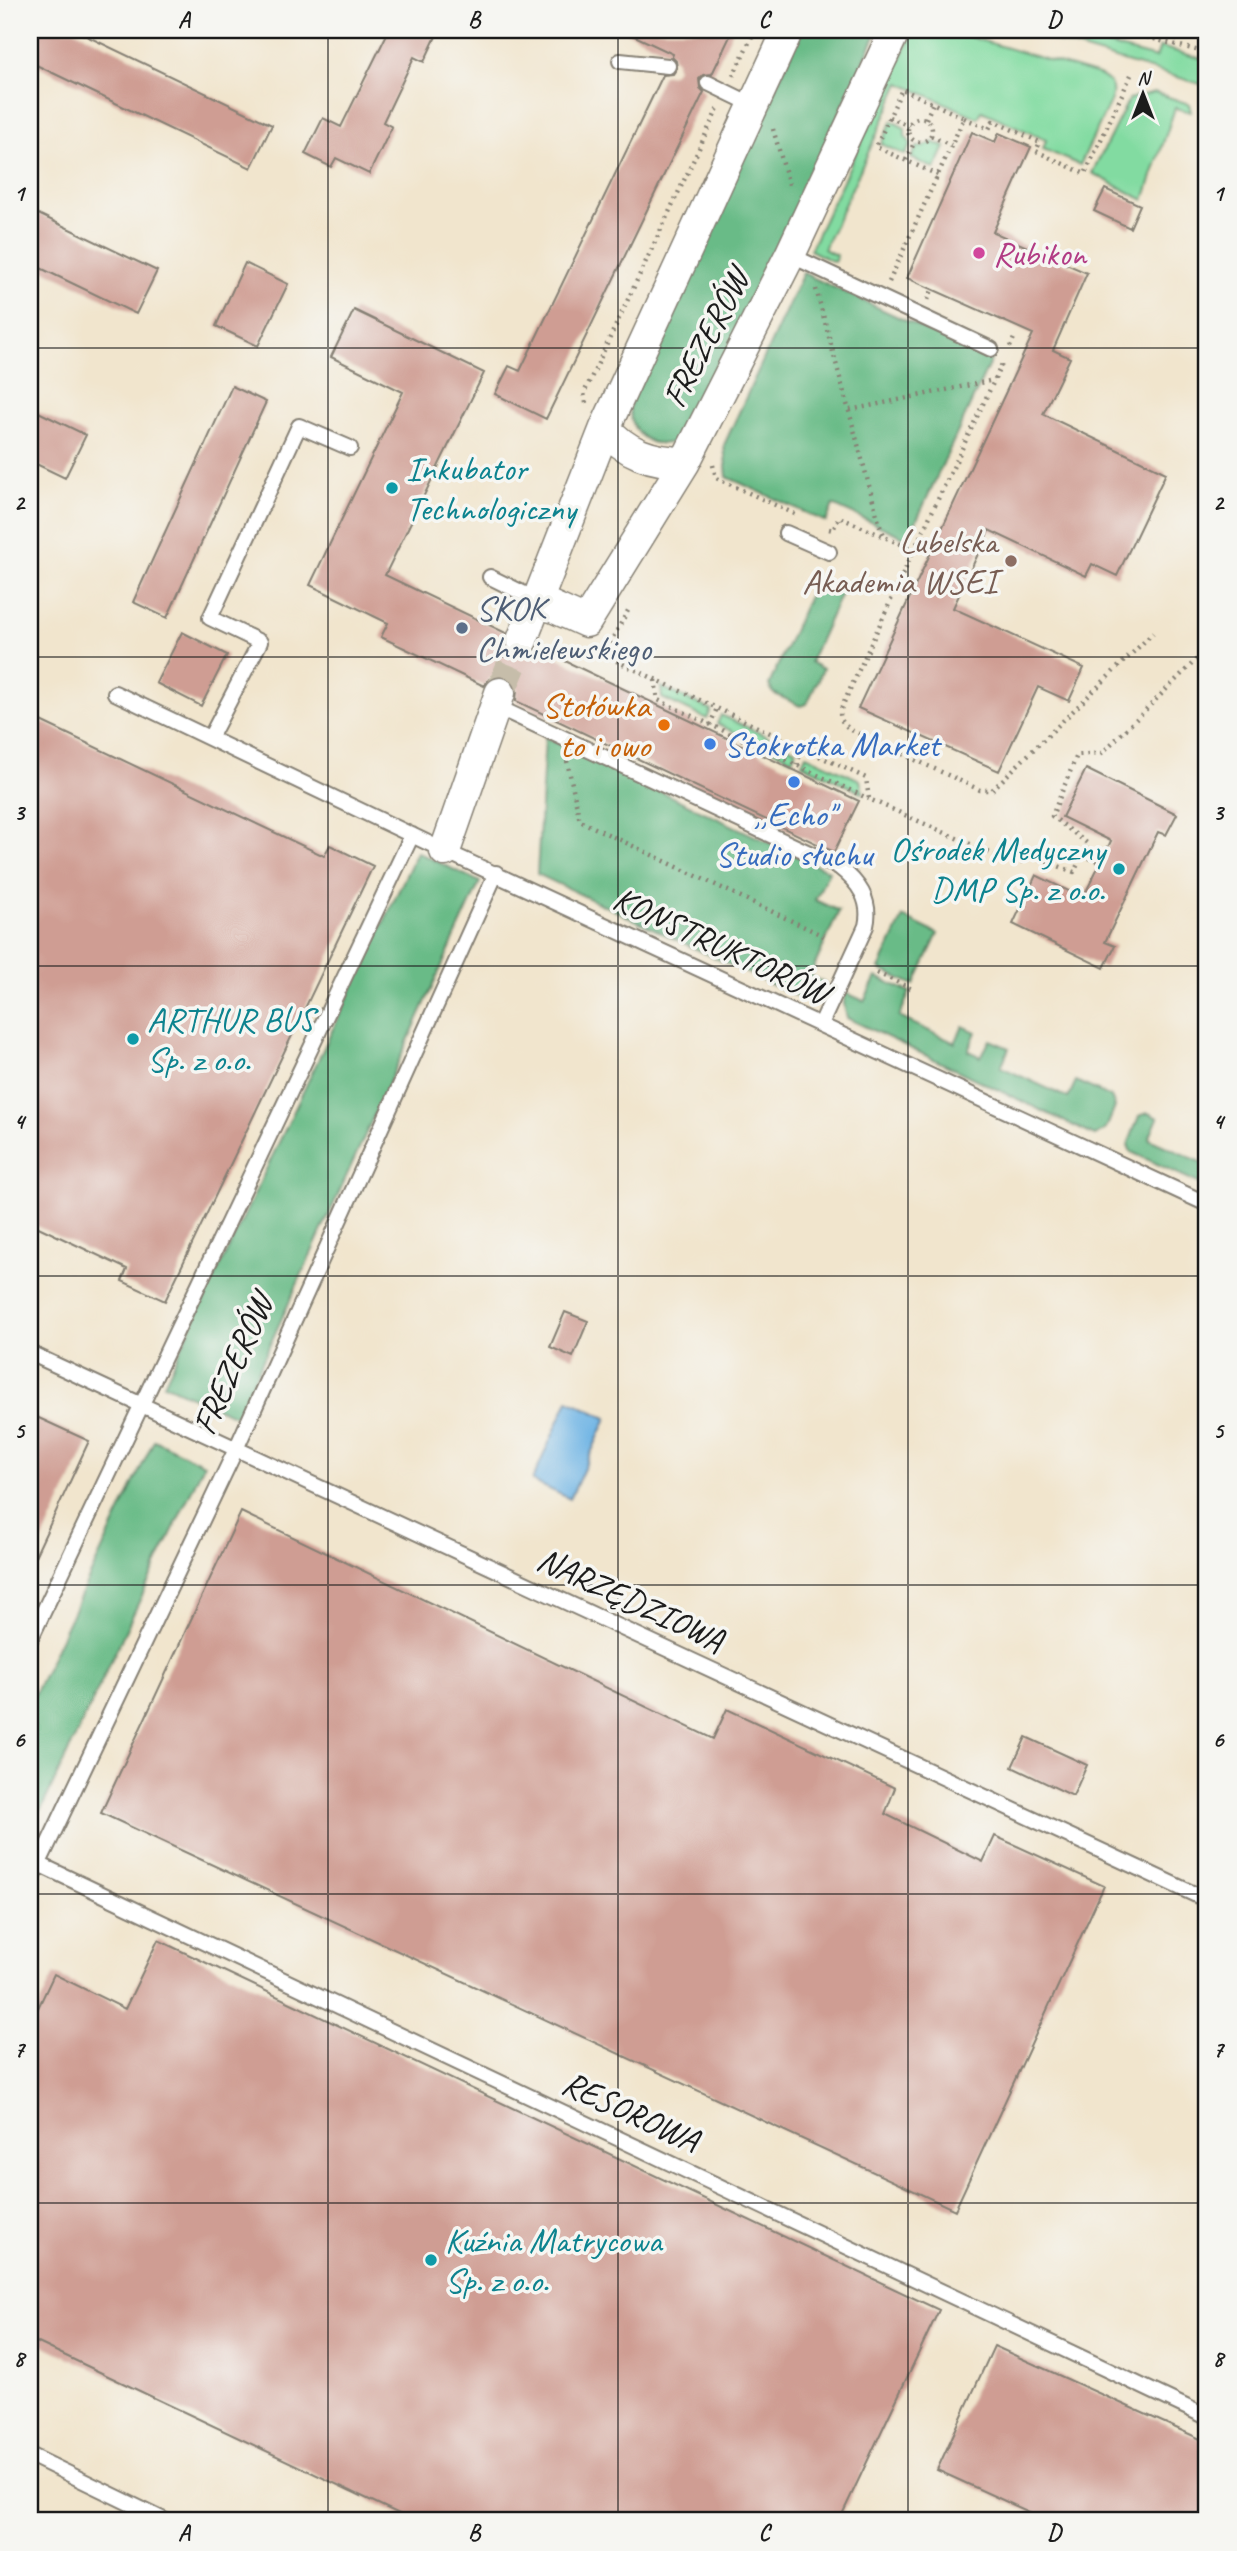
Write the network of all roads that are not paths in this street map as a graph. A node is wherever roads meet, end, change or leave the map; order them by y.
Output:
1 (788, 30) edge
2 (895, 30) edge
3 (620, 61) dead end
4 (668, 65) dead end
5 (708, 83) dead end
6 (762, 113) junction
7 (790, 254) junction
8 (991, 349) dead end
9 (596, 416) junction
10 (350, 448) dead end
11 (699, 460) junction
12 (786, 533) dead end
13 (829, 552) dead end
14 (490, 577) dead end
15 (537, 600) junction
16 (522, 640) tunnel mouth
17 (115, 693) dead end
18 (497, 699) joint
19 (210, 738) junction
20 (412, 835) junction
21 (445, 850) junction
22 (496, 873) junction
23 (821, 1024) junction
24 (1207, 1205) edge
25 (30, 1353) edge
26 (141, 1405) junction
27 (236, 1449) junction
28 (30, 1640) edge
29 (34, 1862) edge
30 (30, 1882) edge
31 (1207, 1900) edge
32 (1207, 2417) edge
33 (30, 2455) edge
34 (166, 2521) edge

1 - 6 street, FREZERÓW
2 - 7 street, FREZERÓW
3 - 4 lane
5 - 6 lane
6 - 9 street, FREZERÓW
7 - 8 lane
7 - 11 street, FREZERÓW
9 - 11 street
9 - 15 street, FREZERÓW
10 - 19 lane
11 - 15 street, FREZERÓW
12 - 13 lane
14 - 15 lane
15 - 16 street, FREZERÓW
17 - 19 lane, KONSTRUKTORÓW
18 - 21 street
18 - 23 lane
19 - 20 lane, KONSTRUKTORÓW
20 - 21 lane, KONSTRUKTORÓW
20 - 26 lane, FREZERÓW
21 - 22 lane, KONSTRUKTORÓW
22 - 23 lane, KONSTRUKTORÓW
22 - 27 lane, FREZERÓW
23 - 24 lane, KONSTRUKTORÓW
25 - 26 lane, NARZĘDZIOWA
26 - 27 lane, NARZĘDZIOWA
26 - 28 lane, FREZERÓW
27 - 29 lane, FREZERÓW
27 - 31 lane, NARZĘDZIOWA
29 - 30 lane, FREZERÓW
29 - 32 lane, RESOROWA
33 - 34 lane

